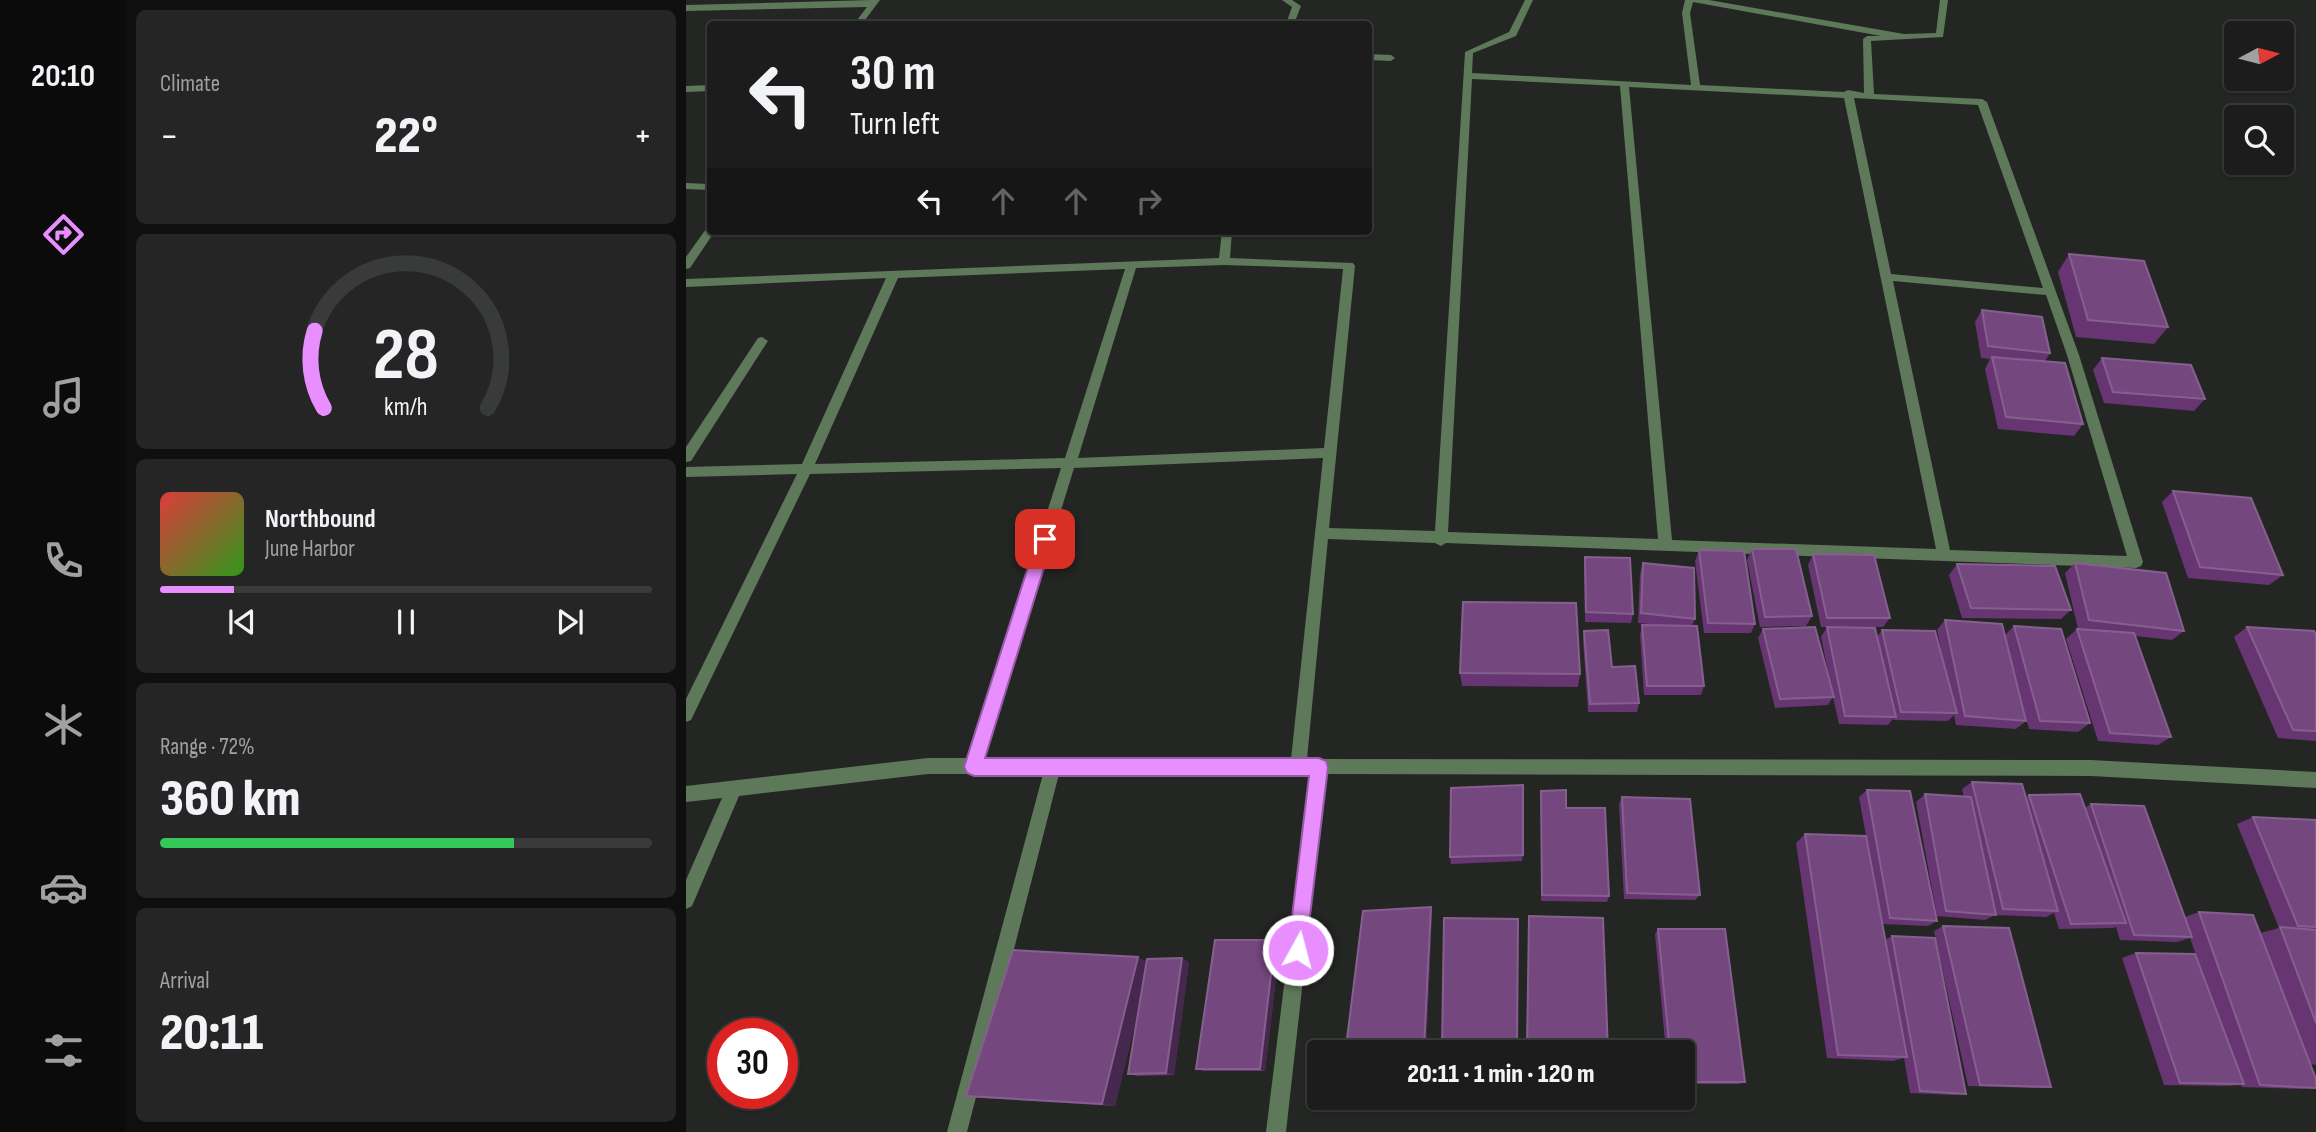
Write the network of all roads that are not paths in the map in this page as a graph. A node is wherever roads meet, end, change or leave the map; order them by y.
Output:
1 (1286, 0) edge
2 (1529, 0) edge
3 (1689, 0) edge
4 (1695, 0) edge
5 (1944, 0) edge
6 (875, 2) edge
7 (686, 8) edge
8 (860, 21) edge
9 (1291, 21) edge
10 (1904, 37) junction
11 (1372, 57) edge
12 (1391, 58) dead end
13 (1468, 75) junction
14 (1623, 83) junction
15 (1696, 86) junction
16 (707, 88) edge
17 (686, 89) edge
18 (1847, 93) junction
19 (1869, 94) junction
20 (686, 186) edge
21 (707, 187) edge
22 (707, 235) edge
23 (1227, 235) edge
24 (1224, 261) junction
25 (1132, 264) junction
26 (686, 265) edge
27 (894, 274) junction
28 (1886, 277) junction
29 (686, 283) edge
30 (2050, 292) junction
31 (762, 341) dead end
32 (1329, 453) junction
33 (686, 457) edge
34 (1069, 463) junction
35 (806, 469) junction
36 (686, 472) edge
37 (1321, 533) junction
38 (1441, 540) junction
39 (1666, 547) junction
40 (1944, 555) junction
41 (686, 715) edge
42 (1053, 766) junction
43 (974, 767) junction
44 (1298, 767) junction
45 (1319, 767) junction
46 (2316, 780) edge
47 (734, 788) junction
48 (686, 794) edge
49 (686, 900) edge
50 (957, 1132) edge
51 (1276, 1132) edge

1 - 9 street
2 - 13 street
3 - 15 street
4 - 10 street
5 - 10 street
6 - 7 street
6 - 8 street
10 - 19 street
11 - 12 street
13 - 14 street
13 - 38 street
14 - 15 street
14 - 39 street
15 - 18 street
16 - 17 street
18 - 19 street
18 - 28 street
19 - 30 street
20 - 21 street
22 - 26 street
23 - 24 street
24 - 25 street
24 - 32 street
25 - 27 street
25 - 34 street
27 - 29 street
27 - 35 street
28 - 30 street
28 - 40 street
30 - 40 street
31 - 33 street
32 - 34 street
32 - 37 street
34 - 35 street
34 - 43 street
35 - 36 street
35 - 41 street
37 - 38 street
37 - 44 street
38 - 39 street
39 - 40 street
42 - 43 street
42 - 44 street
42 - 50 street
43 - 47 street
44 - 45 street
45 - 46 street
45 - 51 street
47 - 48 street
47 - 49 street

